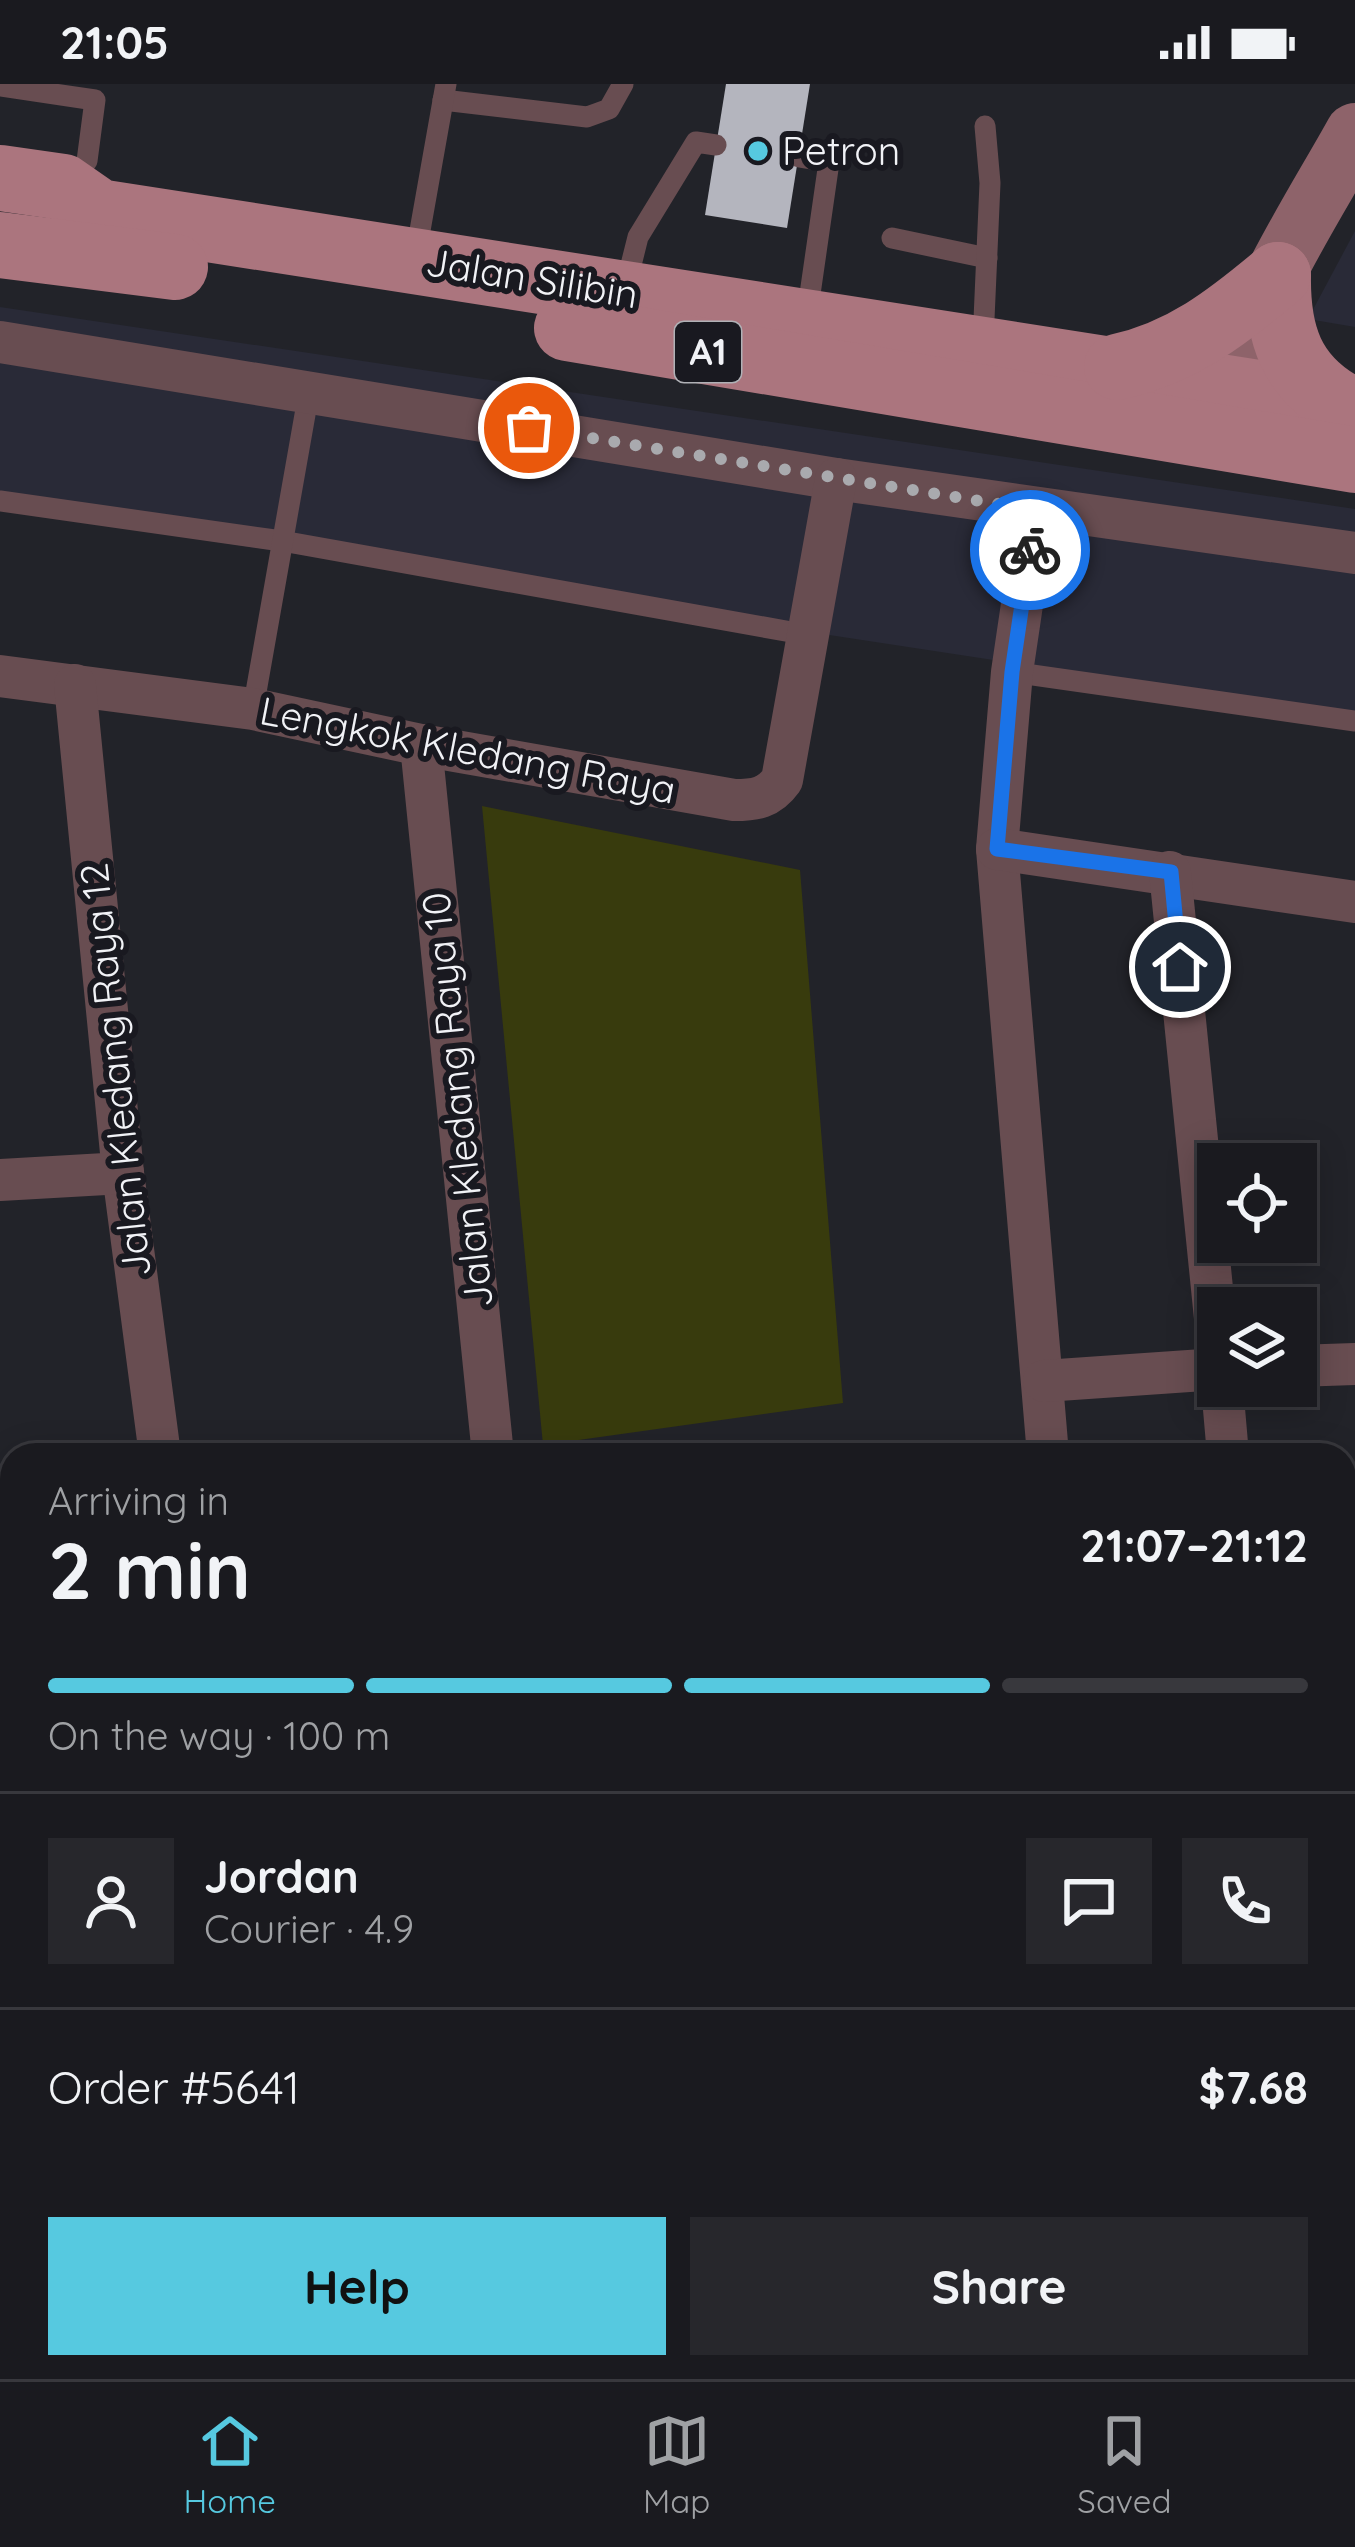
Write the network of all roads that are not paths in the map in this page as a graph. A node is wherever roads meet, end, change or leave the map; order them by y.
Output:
1 (622, 84) edge
2 (0, 86) edge
3 (94, 92) edge
4 (445, 92) edge
5 (985, 126) dead end
6 (1355, 133) edge
7 (716, 145) dead end
8 (799, 157) dead end
9 (0, 178) edge
10 (81, 200) junction
11 (0, 209) edge
12 (892, 238) dead end
13 (0, 244) edge
14 (986, 258) junction
15 (414, 260) junction
16 (1278, 275) junction
17 (625, 291) junction
18 (807, 320) junction
19 (0, 342) edge
20 (983, 348) junction
21 (1107, 368) junction
22 (1234, 386) junction
23 (309, 392) junction
24 (1337, 431) edge
25 (836, 478) junction
26 (0, 501) edge
27 (1036, 510) junction
28 (282, 541) junction
29 (1355, 554) edge
30 (808, 634) junction
31 (1012, 672) junction
32 (0, 676) edge
33 (75, 686) junction
34 (253, 709) junction
35 (1355, 721) edge
36 (421, 745) junction
37 (997, 849) junction
38 (1171, 872) junction
39 (1355, 902) edge
40 (123, 1173) junction
41 (0, 1180) edge
42 (1212, 1287) edge
43 (1355, 1364) edge
44 (1317, 1365) edge
45 (1197, 1371) edge
46 (1044, 1382) junction
47 (1224, 1407) edge
48 (158, 1443) edge
49 (492, 1443) edge
50 (1047, 1443) edge
51 (1227, 1443) edge

1 - 4 lane
2 - 3 lane
3 - 10 lane
4 - 15 lane
5 - 14 lane
6 - 16 main road
7 - 17 lane
8 - 18 lane
9 - 10 main road, Jalan Silibin / A1
10 - 11 main road
10 - 15 main road, Jalan Silibin / A1
12 - 14 lane
13 - 24 main road, Jalan Silibin / A1
14 - 20 lane
15 - 17 main road, Jalan Silibin / A1
16 - 21 main road
16 - 22 main road
16 - 24 main road
17 - 18 main road, Jalan Silibin / A1
18 - 20 main road, Jalan Silibin / A1
19 - 23 street
20 - 21 main road, Jalan Silibin / A1
21 - 22 main road, Jalan Silibin / A1
22 - 24 main road
23 - 25 street
23 - 28 lane
25 - 27 street
25 - 30 street, Lengkok Kledang Raya
26 - 28 lane
27 - 29 street
27 - 31 street
28 - 30 lane
28 - 34 lane
30 - 36 street, Lengkok Kledang Raya
31 - 35 lane
31 - 37 street
32 - 33 street, Lengkok Kledang Raya
33 - 34 street, Lengkok Kledang Raya
33 - 40 street, Jalan Kledang Raya 12
34 - 36 street, Lengkok Kledang Raya
36 - 49 street, Jalan Kledang Raya 10
37 - 38 street
37 - 46 street
38 - 39 street
38 - 42 street
40 - 41 street
40 - 48 street, Jalan Kledang Raya 12
43 - 44 street
45 - 46 street
46 - 50 street
47 - 51 street

